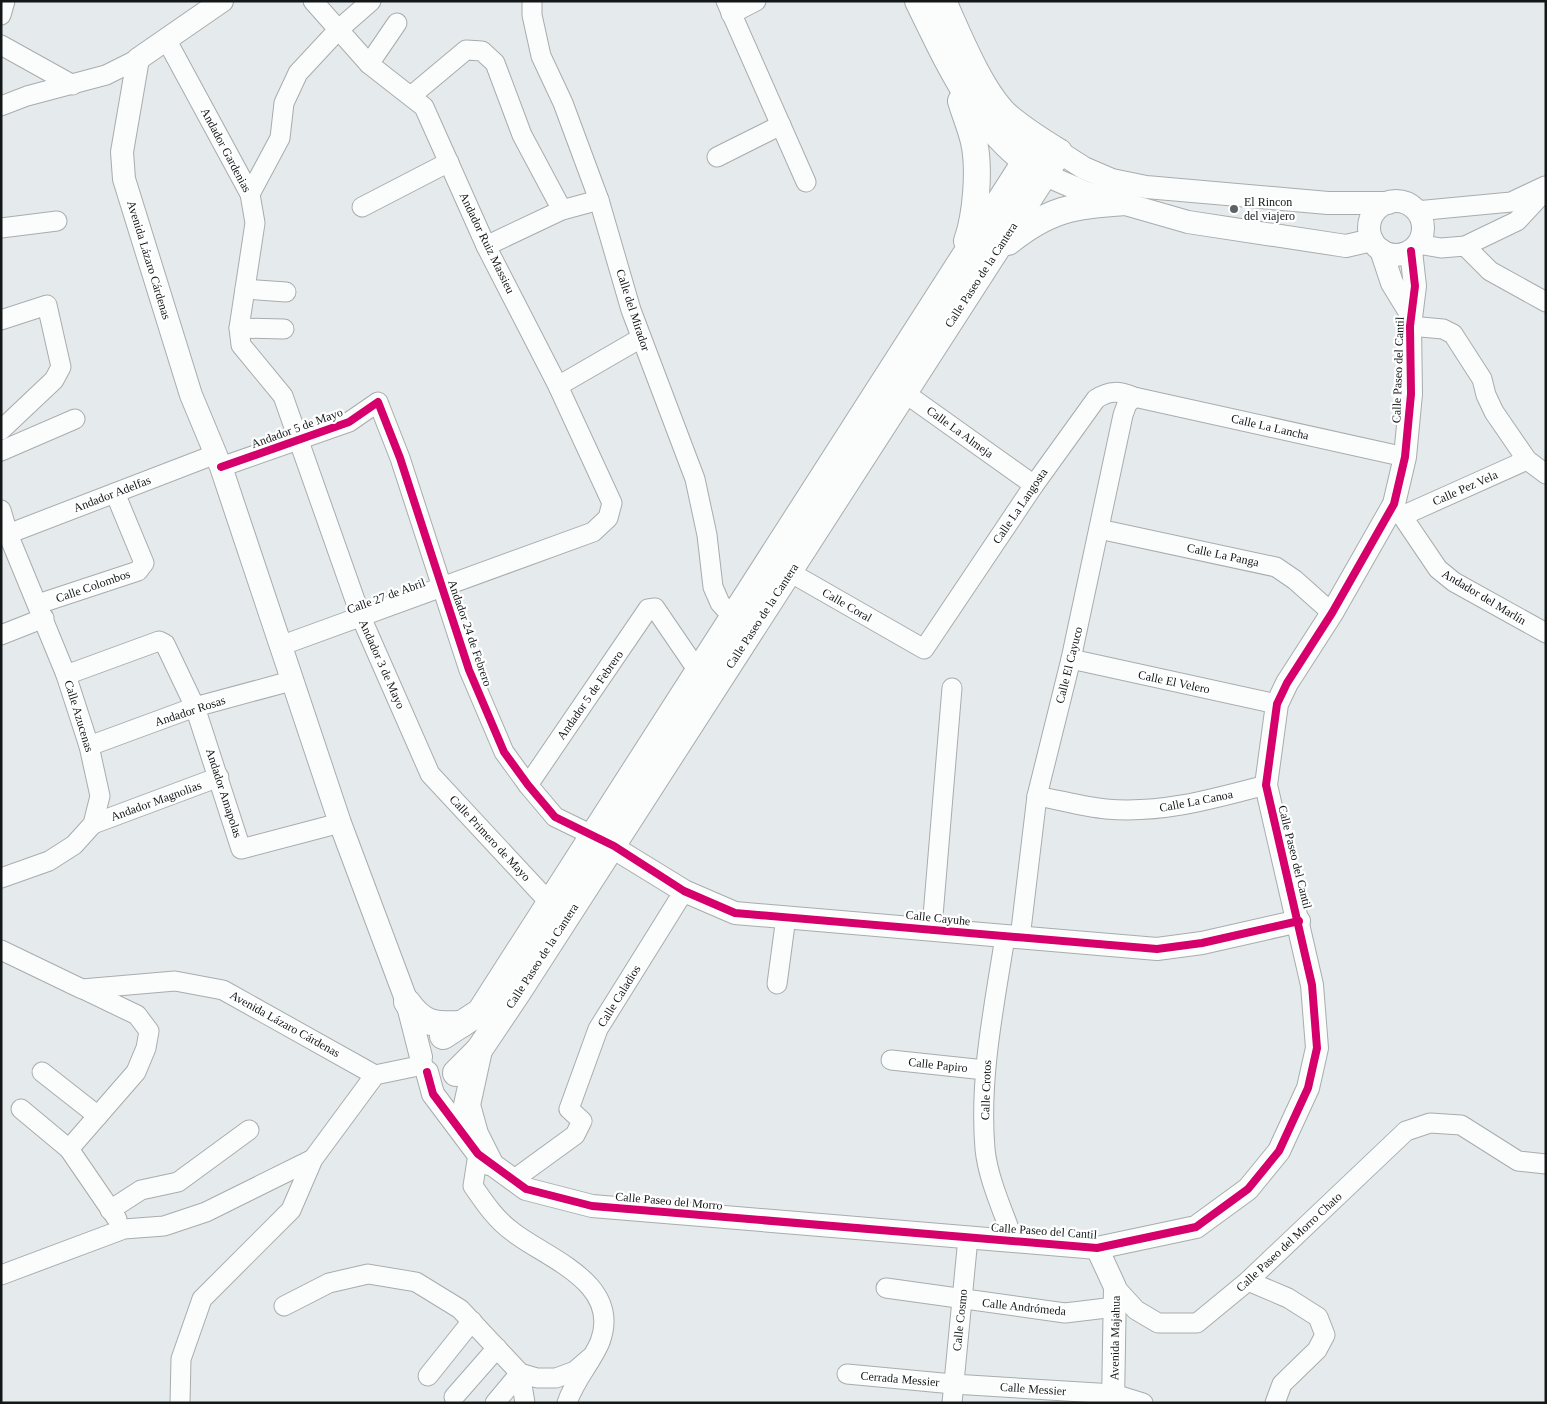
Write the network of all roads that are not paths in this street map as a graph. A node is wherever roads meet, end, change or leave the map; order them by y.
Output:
1 (5, 1) edge
2 (222, 1) edge
3 (313, 1) edge
4 (371, 1) edge
5 (532, 1) edge
6 (756, 1) edge
7 (918, 1) edge
8 (943, 1) edge
9 (729, 8) edge
10 (1, 15) edge
11 (397, 23) dead end
12 (338, 30) junction
13 (166, 40) junction
14 (1, 45) edge
15 (138, 59) junction
16 (369, 64) junction
17 (951, 67) junction
18 (73, 85) junction
19 (27, 96) junction
20 (411, 96) junction
21 (1, 106) edge
22 (1, 119) edge
23 (781, 125) junction
24 (1049, 146) junction
25 (717, 157) dead end
26 (449, 162) junction
27 (1035, 168) junction
28 (806, 182) dead end
29 (1546, 186) edge
30 (1546, 190) edge
31 (250, 194) junction
32 (598, 200) junction
33 (1126, 202) junction
34 (1388, 203) junction
35 (362, 206) dead end
36 (562, 210) junction
37 (1416, 211) junction
38 (57, 221) dead end
39 (1, 228) edge
40 (1376, 245) junction
41 (486, 246) junction
42 (1465, 246) junction
43 (1414, 247) junction
44 (997, 251) junction
45 (953, 276) junction
46 (245, 289) junction
47 (286, 292) dead end
48 (1546, 302) edge
49 (1, 320) edge
50 (1410, 320) junction
51 (239, 328) junction
52 (284, 329) dead end
53 (641, 338) junction
54 (558, 386) junction
55 (895, 386) junction
56 (1134, 397) junction
57 (378, 402) joint
58 (75, 419) dead end
59 (1, 430) edge
60 (297, 440) junction
61 (1, 451) edge
62 (1405, 457) junction
63 (1527, 460) junction
64 (218, 461) junction
65 (1546, 474) edge
66 (1034, 485) junction
67 (115, 493) junction
68 (1, 510) edge
69 (1398, 510) junction
70 (608, 518) joint
71 (1099, 529) junction
72 (8, 534) junction
73 (780, 566) junction
74 (442, 587) junction
75 (41, 611) junction
76 (1332, 613) junction
77 (361, 617) junction
78 (733, 617) junction
79 (1546, 634) edge
80 (1, 635) edge
81 (280, 646) junction
82 (924, 649) joint
83 (1072, 659) junction
84 (698, 671) junction
85 (66, 675) junction
86 (291, 681) junction
87 (952, 688) dead end
88 (1278, 704) junction
89 (195, 707) junction
90 (89, 746) junction
91 (430, 774) joint
92 (219, 777) junction
93 (528, 785) junction
94 (1266, 786) junction
95 (1037, 796) junction
96 (340, 823) junction
97 (93, 824) junction
98 (603, 840) junction
99 (1, 878) edge
100 (684, 891) junction
101 (549, 902) junction
102 (786, 917) junction
103 (1298, 921) junction
104 (932, 928) junction
105 (1013, 937) junction
106 (1, 950) edge
107 (777, 984) dead end
108 (82, 989) junction
109 (406, 1002) junction
110 (453, 1030) junction
111 (479, 1050) junction
112 (891, 1060) dead end
113 (424, 1065) junction
114 (985, 1070) junction
115 (42, 1072) dead end
116 (456, 1073) junction
117 (375, 1075) junction
118 (21, 1109) dead end
119 (98, 1116) junction
120 (249, 1130) dead end
121 (69, 1149) junction
122 (483, 1155) junction
123 (313, 1159) junction
124 (1546, 1164) edge
125 (514, 1180) junction
126 (110, 1210) junction
127 (124, 1228) junction
128 (968, 1238) junction
129 (1013, 1239) junction
130 (1097, 1248) junction
131 (1, 1275) edge
132 (1248, 1281) junction
133 (886, 1288) dead end
134 (1115, 1297) junction
135 (962, 1300) junction
136 (284, 1306) dead end
137 (472, 1321) junction
138 (496, 1348) junction
139 (590, 1358) junction
140 (520, 1374) junction
141 (847, 1374) dead end
142 (428, 1376) dead end
143 (953, 1384) junction
144 (454, 1397) dead end
145 (1114, 1399) edge
146 (180, 1403) edge
147 (495, 1403) edge
148 (525, 1403) edge
149 (567, 1403) edge
150 (952, 1403) edge
151 (1143, 1403) edge
152 (1275, 1403) edge

1 - 10 street
2 - 13 street
3 - 12 street, Andador Ruiz Massieu
4 - 12 street
5 - 32 street, Calle del Mirador
6 - 9 street
7 - 17 main road
8 - 24 main road
9 - 23 street
11 - 16 street
12 - 16 street, Andador Ruiz Massieu
12 - 31 street
13 - 15 street
13 - 31 street, Andador Gardenias
14 - 18 street
15 - 18 street
15 - 64 street, Avenida Lázaro Cárdenas
16 - 20 street, Andador Ruiz Massieu
17 - 27 main road
17 - 45 main road
18 - 19 street
19 - 21 street
19 - 22 street
20 - 26 street, Andador Ruiz Massieu
20 - 36 street
23 - 25 street
23 - 28 street
24 - 27 main road, Calle Paseo de la Cantera
24 - 34 street
26 - 35 street
26 - 41 street, Andador Ruiz Massieu
27 - 33 street
27 - 44 main road, Calle Paseo de la Cantera
27 - 45 main road, Calle Paseo de la Cantera
29 - 37 street
30 - 42 street
31 - 46 street, Andador Gardenias
32 - 36 street
32 - 53 street, Calle del Mirador
33 - 40 street
33 - 44 main road
34 - 37 street
34 - 40 street
36 - 41 street
37 - 43 street
38 - 39 street
40 - 43 street
40 - 50 street, Calle Paseo del Cantil
41 - 54 street, Andador Ruiz Massieu
42 - 43 street
42 - 48 street
43 - 50 street, Calle Paseo del Cantil
44 - 55 main road, Calle Paseo de la Cantera
45 - 55 main road, Calle Paseo de la Cantera
46 - 47 street
46 - 51 street, Andador Gardenias
49 - 59 street
50 - 62 street, Calle Paseo del Cantil
50 - 63 street
51 - 52 street
51 - 60 street, Andador 3 de Mayo
53 - 54 street
53 - 78 street, Calle del Mirador
54 - 70 street, Andador Ruiz Massieu
55 - 66 street, Calle La Almeja
55 - 73 main road, Calle Paseo de la Cantera
56 - 62 street, Calle La Lancha
56 - 66 street, Calle La Langosta
56 - 71 street, Calle El Cayuco
57 - 60 street, Andador 5 de Mayo
57 - 74 street, Andador 24 de Febrero
58 - 61 street
60 - 64 street, Andador 5 de Mayo
60 - 77 street, Andador 3 de Mayo
62 - 69 street, Calle Paseo del Cantil
63 - 65 street
63 - 69 street, Calle Pez Vela
64 - 67 street, Andador Adelfas
64 - 81 street, Avenida Lázaro Cárdenas
66 - 82 street, Calle La Langosta
67 - 72 street, Andador Adelfas
67 - 75 street, Calle Colombos
68 - 72 street, Calle Azucenas
69 - 76 street, Calle Paseo del Cantil
69 - 79 street, Andador del Marlín
70 - 74 street, Calle 27 de Abril
71 - 76 street, Calle La Panga
71 - 83 street, Calle El Cayuco
72 - 75 street, Calle Azucenas
73 - 78 main road, Calle Paseo de la Cantera
73 - 82 street, Calle Coral
73 - 98 main road, Calle Paseo de la Cantera
74 - 77 street, Calle 27 de Abril
74 - 93 street, Andador 24 de Febrero
75 - 80 street, Calle Colombos
75 - 85 street, Calle Azucenas
76 - 88 street, Calle Paseo del Cantil
77 - 81 street, Calle 27 de Abril
77 - 91 street, Andador 3 de Mayo
78 - 84 main road, Calle Paseo de la Cantera
81 - 86 street, Avenida Lázaro Cárdenas
83 - 88 street, Calle El Velero
83 - 95 street, Calle El Cayuco
84 - 93 street, Andador 5 de Febrero
84 - 98 main road, Calle Paseo de la Cantera
85 - 89 street, Andador Amapolas
85 - 90 street, Calle Azucenas
86 - 89 street, Andador Rosas
86 - 96 street, Avenida Lázaro Cárdenas
87 - 104 street
88 - 94 street, Calle Paseo del Cantil
89 - 90 street, Andador Rosas
89 - 92 street, Andador Amapolas
90 - 97 street, Calle Azucenas
91 - 101 street, Calle Primero de Mayo
92 - 96 street, Andador Amapolas
92 - 97 street, Andador Magnolias
93 - 98 street, Andador 24 de Febrero
94 - 95 street, Calle La Canoa
94 - 103 street, Calle Paseo del Cantil
95 - 105 street, Calle El Cayuco
96 - 109 street, Calle Paseo del Morro
97 - 99 street, Calle Azucenas
98 - 100 street, Calle Cayuhe
98 - 101 main road, Calle Paseo de la Cantera
98 - 111 main road, Calle Paseo de la Cantera
100 - 102 street, Calle Cayuhe
100 - 125 street, Calle Caladios
101 - 110 main road, Calle Paseo de la Cantera
102 - 104 street, Calle Cayuhe
102 - 107 street
103 - 105 street, Calle Cayuhe
103 - 130 street, Calle Paseo del Cantil
104 - 105 street, Calle Cayuhe
105 - 114 street, Calle Crotos
106 - 108 street
108 - 117 street, Avenida Lázaro Cárdenas
108 - 119 street
109 - 110 main road
109 - 113 street, Calle Paseo del Morro
110 - 113 street
110 - 116 street
111 - 116 main road, Calle Paseo de la Cantera
111 - 122 main road
112 - 114 street, Calle Papiro
113 - 116 street
113 - 117 street
113 - 122 street, Calle Paseo del Morro
114 - 129 street, Calle Crotos
115 - 119 street
117 - 123 street
118 - 121 street
119 - 121 street
120 - 126 street
121 - 126 street
122 - 125 street, Calle Paseo del Morro
122 - 139 street
123 - 127 street
123 - 146 street
124 - 132 street, Calle Paseo del Morro Chato
125 - 128 street, Calle Paseo del Morro
126 - 127 street
127 - 131 street
128 - 129 street, Calle Paseo del Cantil
128 - 135 street, Calle Cosmo
129 - 130 street, Calle Paseo del Cantil
130 - 134 street, Avenida Majahua
132 - 134 street, Calle Paseo del Morro Chato
132 - 152 street
133 - 135 street, Calle Andrómeda
134 - 135 street, Calle Andrómeda
134 - 145 street, Avenida Majahua
135 - 143 street, Calle Cosmo
136 - 137 street
137 - 138 street
137 - 142 street
138 - 140 street
138 - 144 street
139 - 140 street
139 - 149 street
140 - 147 street
140 - 148 street
141 - 143 street, Cerrada Messier
143 - 145 street, Calle Messier
143 - 150 street, Calle Cosmo
145 - 151 street, Calle Messier

